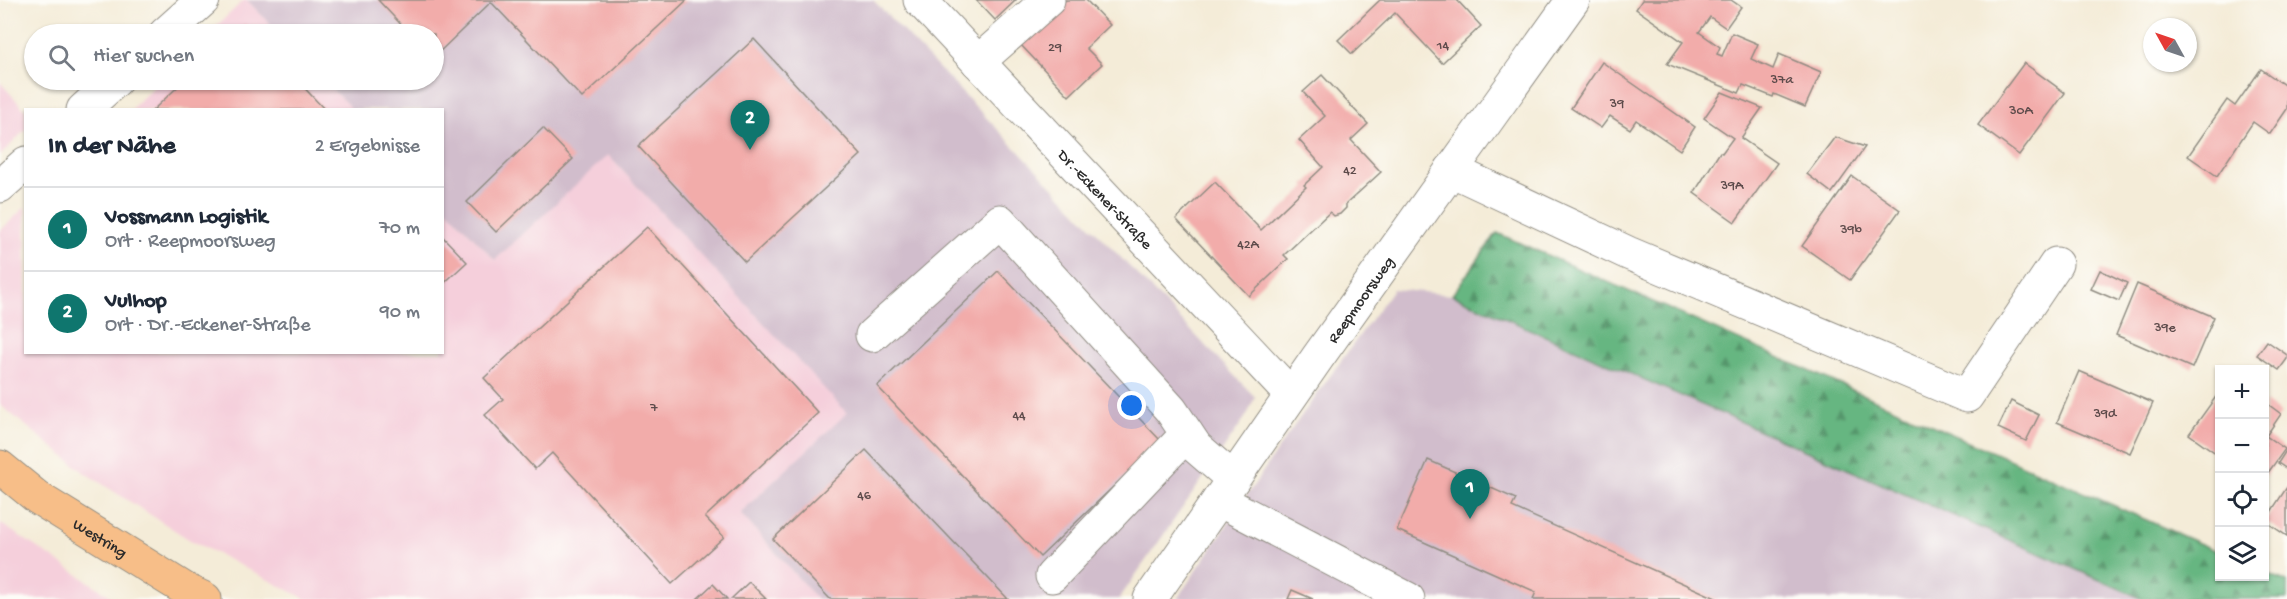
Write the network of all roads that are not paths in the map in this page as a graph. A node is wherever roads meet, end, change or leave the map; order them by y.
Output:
1 (203, 0) edge
2 (920, 0) edge
3 (1048, 0) edge
4 (1560, 4) edge
5 (176, 24) edge
6 (978, 62) junction
7 (105, 90) edge
8 (85, 108) edge
9 (24, 165) edge
10 (1450, 170) junction
11 (0, 186) edge
12 (2056, 264) dead end
13 (872, 335) dead end
14 (1291, 395) junction
15 (1187, 434) junction
16 (0, 467) edge
17 (1226, 489) junction
18 (1052, 576) dead end
19 (206, 599) edge
20 (1150, 599) edge
21 (1408, 599) edge

1 - 5 street
2 - 6 street, Dr.-Eckener-Straße
3 - 6 street
4 - 10 street, Reepmoorsweg
6 - 14 street, Dr.-Eckener-Straße
7 - 8 street
9 - 11 street
10 - 12 street
10 - 14 street, Reepmoorsweg
13 - 15 street
14 - 17 street, Reepmoorsweg
15 - 17 street
15 - 18 street
16 - 19 main road, Westring
17 - 20 street, Reepmoorsweg
17 - 21 street

